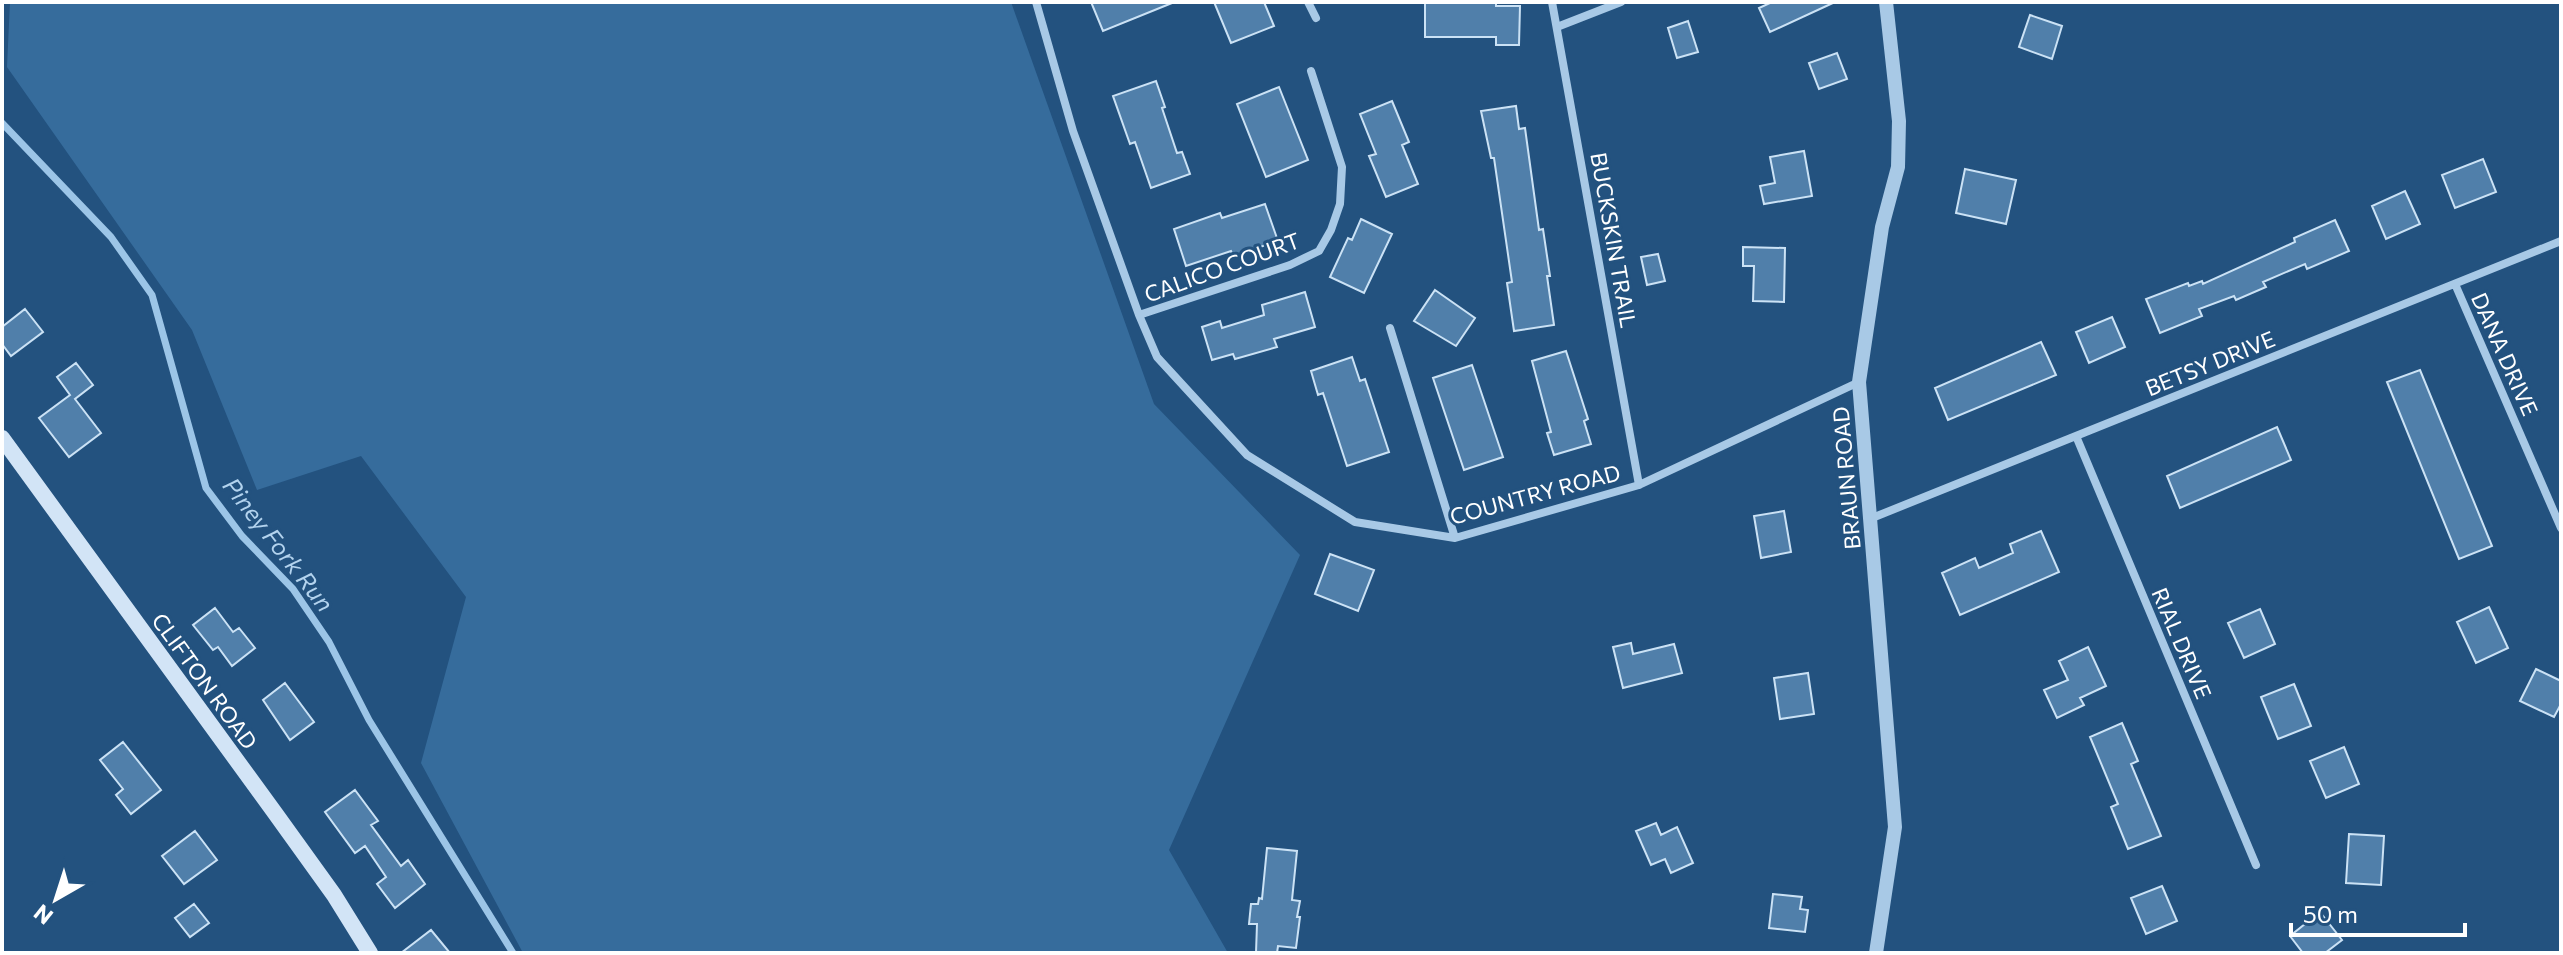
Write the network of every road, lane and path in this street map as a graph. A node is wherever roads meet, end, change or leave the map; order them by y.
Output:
1 (1036, 2) edge
2 (1308, 2) edge
3 (1552, 2) edge
4 (1621, 2) edge
5 (1886, 2) edge
6 (1316, 18) dead end
7 (1557, 27) junction
8 (1311, 71) dead end
9 (2561, 241) edge
10 (2455, 284) junction
11 (1139, 315) junction
12 (1390, 328) dead end
13 (1859, 382) junction
14 (2076, 436) junction
15 (2, 438) edge
16 (1639, 485) junction
17 (1872, 518) junction
18 (2561, 528) edge
19 (1455, 538) junction
20 (2256, 865) dead end
21 (370, 953) edge
22 (1876, 953) edge

1 - 11 street, COUNTRY ROAD
2 - 6 street
3 - 7 street, BUCKSKIN TRAIL
4 - 7 street
5 - 13 street, BRAUN ROAD
7 - 16 street, BUCKSKIN TRAIL
8 - 11 street, CALICO COURT
9 - 10 street, BETSY DRIVE
10 - 14 street, BETSY DRIVE
10 - 18 street, DANA DRIVE
11 - 19 street, COUNTRY ROAD
12 - 19 street
13 - 16 street, COUNTRY ROAD
13 - 17 street, BRAUN ROAD
14 - 17 street, BETSY DRIVE
14 - 20 street, RIAL DRIVE
15 - 21 main road, CLIFTON ROAD
16 - 19 street, COUNTRY ROAD
17 - 22 street, BRAUN ROAD

